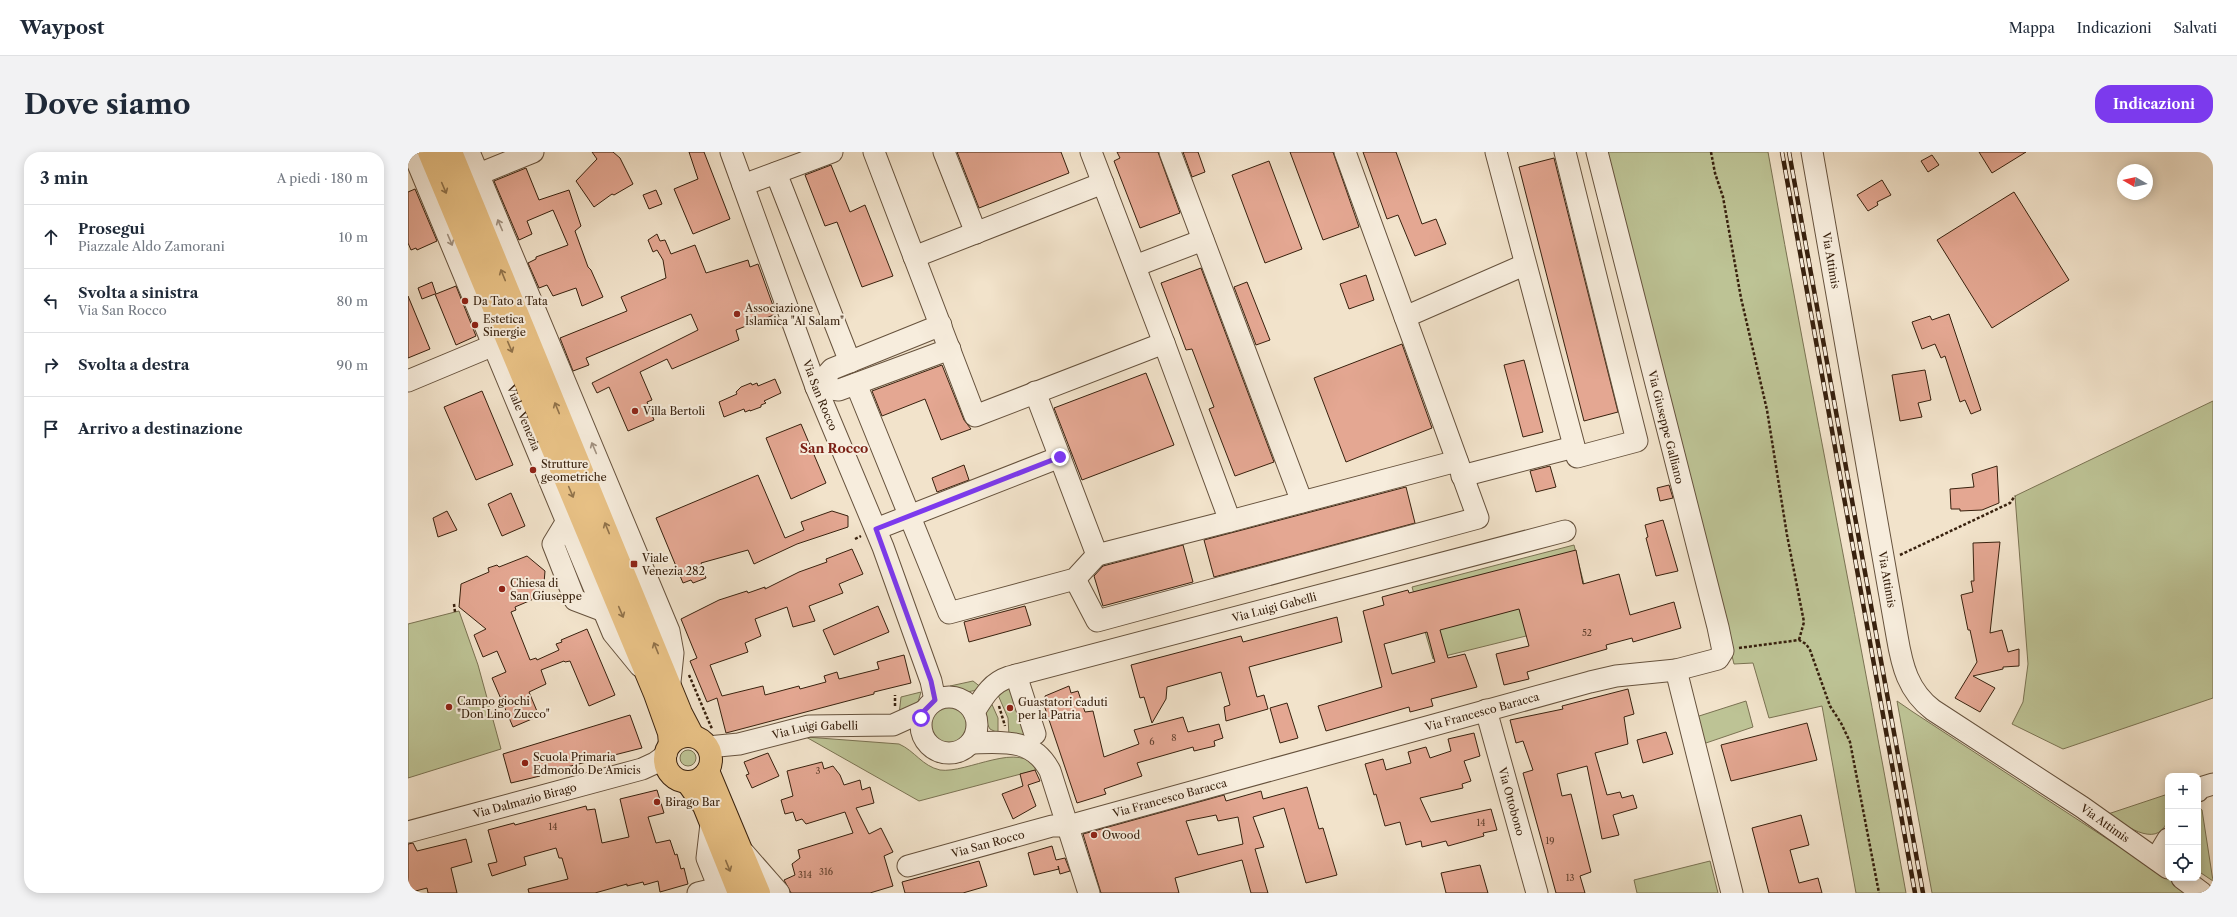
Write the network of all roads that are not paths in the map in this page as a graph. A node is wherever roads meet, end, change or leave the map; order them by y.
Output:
1 (413, 152) edge
2 (429, 152) edge
3 (451, 152) edge
4 (469, 152) edge
5 (533, 152) edge
6 (731, 152) edge
7 (832, 152) edge
8 (874, 152) edge
9 (944, 152) edge
10 (1091, 152) edge
11 (1170, 152) edge
12 (1345, 152) edge
13 (1496, 152) edge
14 (1565, 152) edge
15 (1597, 152) edge
16 (1812, 152) edge
17 (776, 173) junction
18 (479, 174) junction
19 (1103, 183) junction
20 (743, 185) junction
21 (976, 233) junction
22 (1203, 240) junction
23 (914, 257) junction
24 (1524, 265) junction
25 (1135, 266) junction
26 (1405, 317) junction
27 (941, 325) junction
28 (1164, 343) junction
29 (494, 345) junction
30 (950, 349) junction
31 (850, 362) junction
32 (408, 381) edge
33 (856, 384) junction
34 (816, 387) junction
35 (1035, 392) junction
36 (1574, 447) junction
37 (1060, 457) junction
38 (1459, 469) junction
39 (1302, 502) junction
40 (909, 516) junction
41 (1230, 521) junction
42 (876, 529) junction
43 (1565, 531) dead end
44 (1097, 555) junction
45 (1075, 579) junction
46 (1676, 670) junction
47 (1016, 675) junction
48 (648, 676) junction
49 (670, 682) junction
50 (933, 698) junction
51 (1486, 710) junction
52 (972, 721) junction
53 (882, 723) junction
54 (1035, 734) dead end
55 (925, 742) junction
56 (707, 750) junction
57 (668, 756) junction
58 (687, 782) junction
59 (2213, 784) edge
60 (2201, 788) edge
61 (1068, 826) junction
62 (408, 832) edge
63 (2167, 845) edge
64 (738, 846) junction
65 (2162, 864) edge
66 (908, 866) dead end
67 (2186, 881) edge
68 (726, 891) edge
69 (698, 893) edge
70 (759, 893) edge
71 (779, 893) edge
72 (1089, 893) edge
73 (1537, 893) edge
74 (1732, 893) edge
75 (2202, 893) edge

1 -> 29 street, Viale Venezia
2 -> 48 main road, Viale Venezia
49 -> 3 main road
4 - 18 street
5 - 18 street
6 - 20 street, Via San Rocco
7 - 17 street
8 - 23 street
9 - 21 street
10 - 19 street
11 - 22 street
12 - 26 street
13 - 24 street
14 - 36 street
15 - 46 street, Via Giuseppe Galliano
16 - 65 street, Via Attimis
17 - 20 street
17 - 31 street
49 -> 18 street
19 - 21 street
19 - 25 street
20 - 34 street, Via San Rocco
21 - 23 street
22 - 25 street
22 - 39 street
23 - 27 street
24 - 26 street
24 - 36 street
25 - 28 street
26 - 38 street
27 - 30 street
27 - 31 street
28 - 35 street
28 - 41 street
29 - 32 street
29 - 48 street, Viale Venezia
30 - 33 street
30 - 35 street
31 - 34 street
33 - 34 street
33 - 40 street
34 - 42 street, Via San Rocco
35 - 37 street
36 - 38 street
37 - 40 street
37 - 44 street
38 - 39 street
38 - 45 street
39 - 41 street
40 - 42 street
40 - 45 street
41 - 44 street
42 - 50 street, Via San Rocco
43 - 47 street, Via Luigi Gabelli
44 - 45 street
46 - 51 street, Via Francesco Baracca
46 - 74 street
47 - 52 street, Via Luigi Gabelli
47 - 54 street
48 - 57 main road, Viale Venezia
49 - 56 main road
50 - 52 street
50 - 53 street, Via Luigi Gabelli
50 - 55 street
51 - 61 street, Via Francesco Baracca
51 - 73 street, Via Ottobono
52 - 55 street
52 - 61 street
53 - 55 street, Via Luigi Gabelli
53 - 56 street, Via Luigi Gabelli
56 - 57 main road
56 - 58 main road
56 - 64 main road
57 - 58 main road
57 - 62 street, Via Dalmazio Birago
58 -> 68 main road
59 - 60 street
61 - 66 street, Via San Rocco
61 - 72 street
63 - 65 street, Via Attimis
64 - 70 main road
64 - 71 street
67 - 75 street
68 - 69 street

